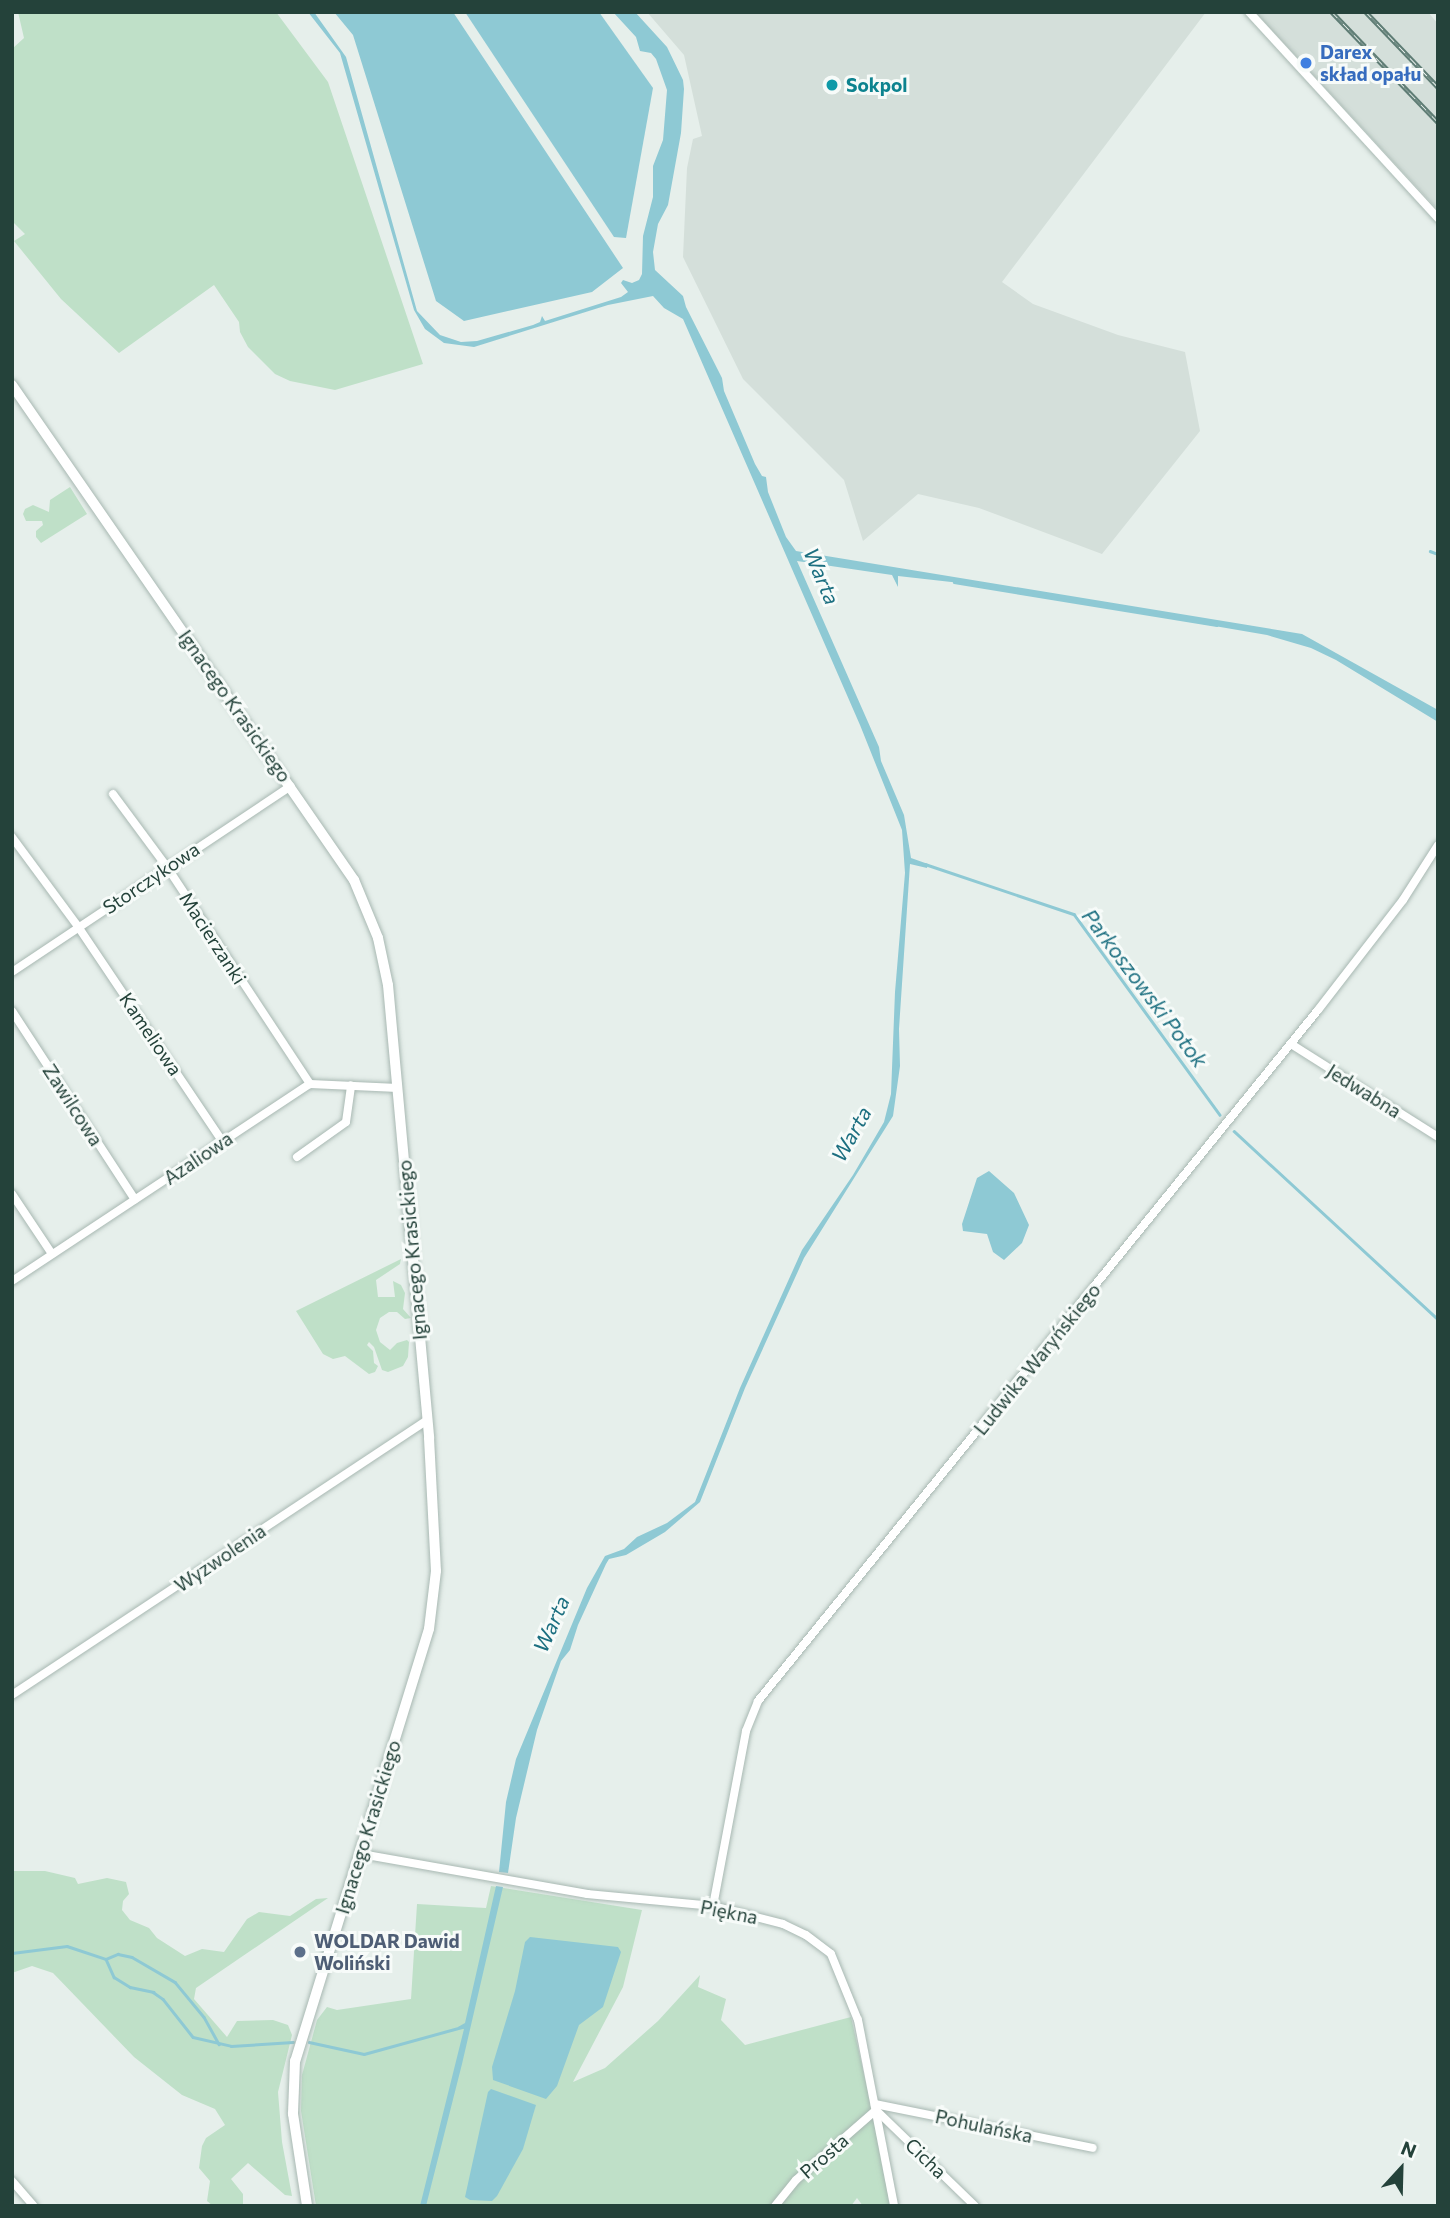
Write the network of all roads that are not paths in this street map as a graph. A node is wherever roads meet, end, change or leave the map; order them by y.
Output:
1 (1249, 12) edge
2 (1438, 218) edge
3 (12, 384) edge
4 (291, 786) junction
5 (113, 794) dead end
6 (13, 839) edge
7 (1438, 845) edge
8 (167, 867) junction
9 (79, 928) junction
10 (12, 972) edge
11 (12, 1011) edge
12 (1291, 1044) junction
13 (310, 1084) junction
14 (351, 1085) junction
15 (398, 1088) junction
16 (1438, 1137) edge
17 (222, 1141) junction
18 (297, 1157) dead end
19 (12, 1194) edge
20 (135, 1200) junction
21 (52, 1254) junction
22 (12, 1281) edge
23 (427, 1420) junction
24 (12, 1695) edge
25 (361, 1854) junction
26 (713, 1906) junction
27 (876, 2107) junction
28 (1093, 2148) dead end
29 (12, 2182) edge
30 (34, 2206) edge
31 (307, 2206) edge
32 (775, 2206) edge
33 (894, 2206) edge
34 (975, 2206) edge

1 - 2 street
3 - 4 street, Ignacego Krasickiego
4 - 8 street, Storczykowa
4 - 15 street, Ignacego Krasickiego
5 - 8 street, Macierzanki
6 - 9 street, Kameliowa
7 - 12 street, Ludwika Waryńskiego
8 - 9 street, Storczykowa
8 - 13 street, Macierzanki
9 - 10 street, Storczykowa
9 - 17 street, Kameliowa
11 - 20 street, Zawilcowa
12 - 16 street, Jedwabna
12 - 26 street, Ludwika Waryńskiego
13 - 14 street
13 - 17 street, Azaliowa
14 - 15 street
14 - 18 street
15 - 23 street, Ignacego Krasickiego
17 - 20 street, Azaliowa
19 - 21 street
20 - 21 street, Azaliowa
21 - 22 street, Azaliowa
23 - 24 street, Wyzwolenia
23 - 25 street, Ignacego Krasickiego
25 - 26 street, Piękna
25 - 31 street, Ignacego Krasickiego
26 - 27 street, Piękna
27 - 28 street, Pohulańska
27 - 32 street, Prosta
27 - 33 street, Piękna
27 - 34 street, Cicha
29 - 30 street

